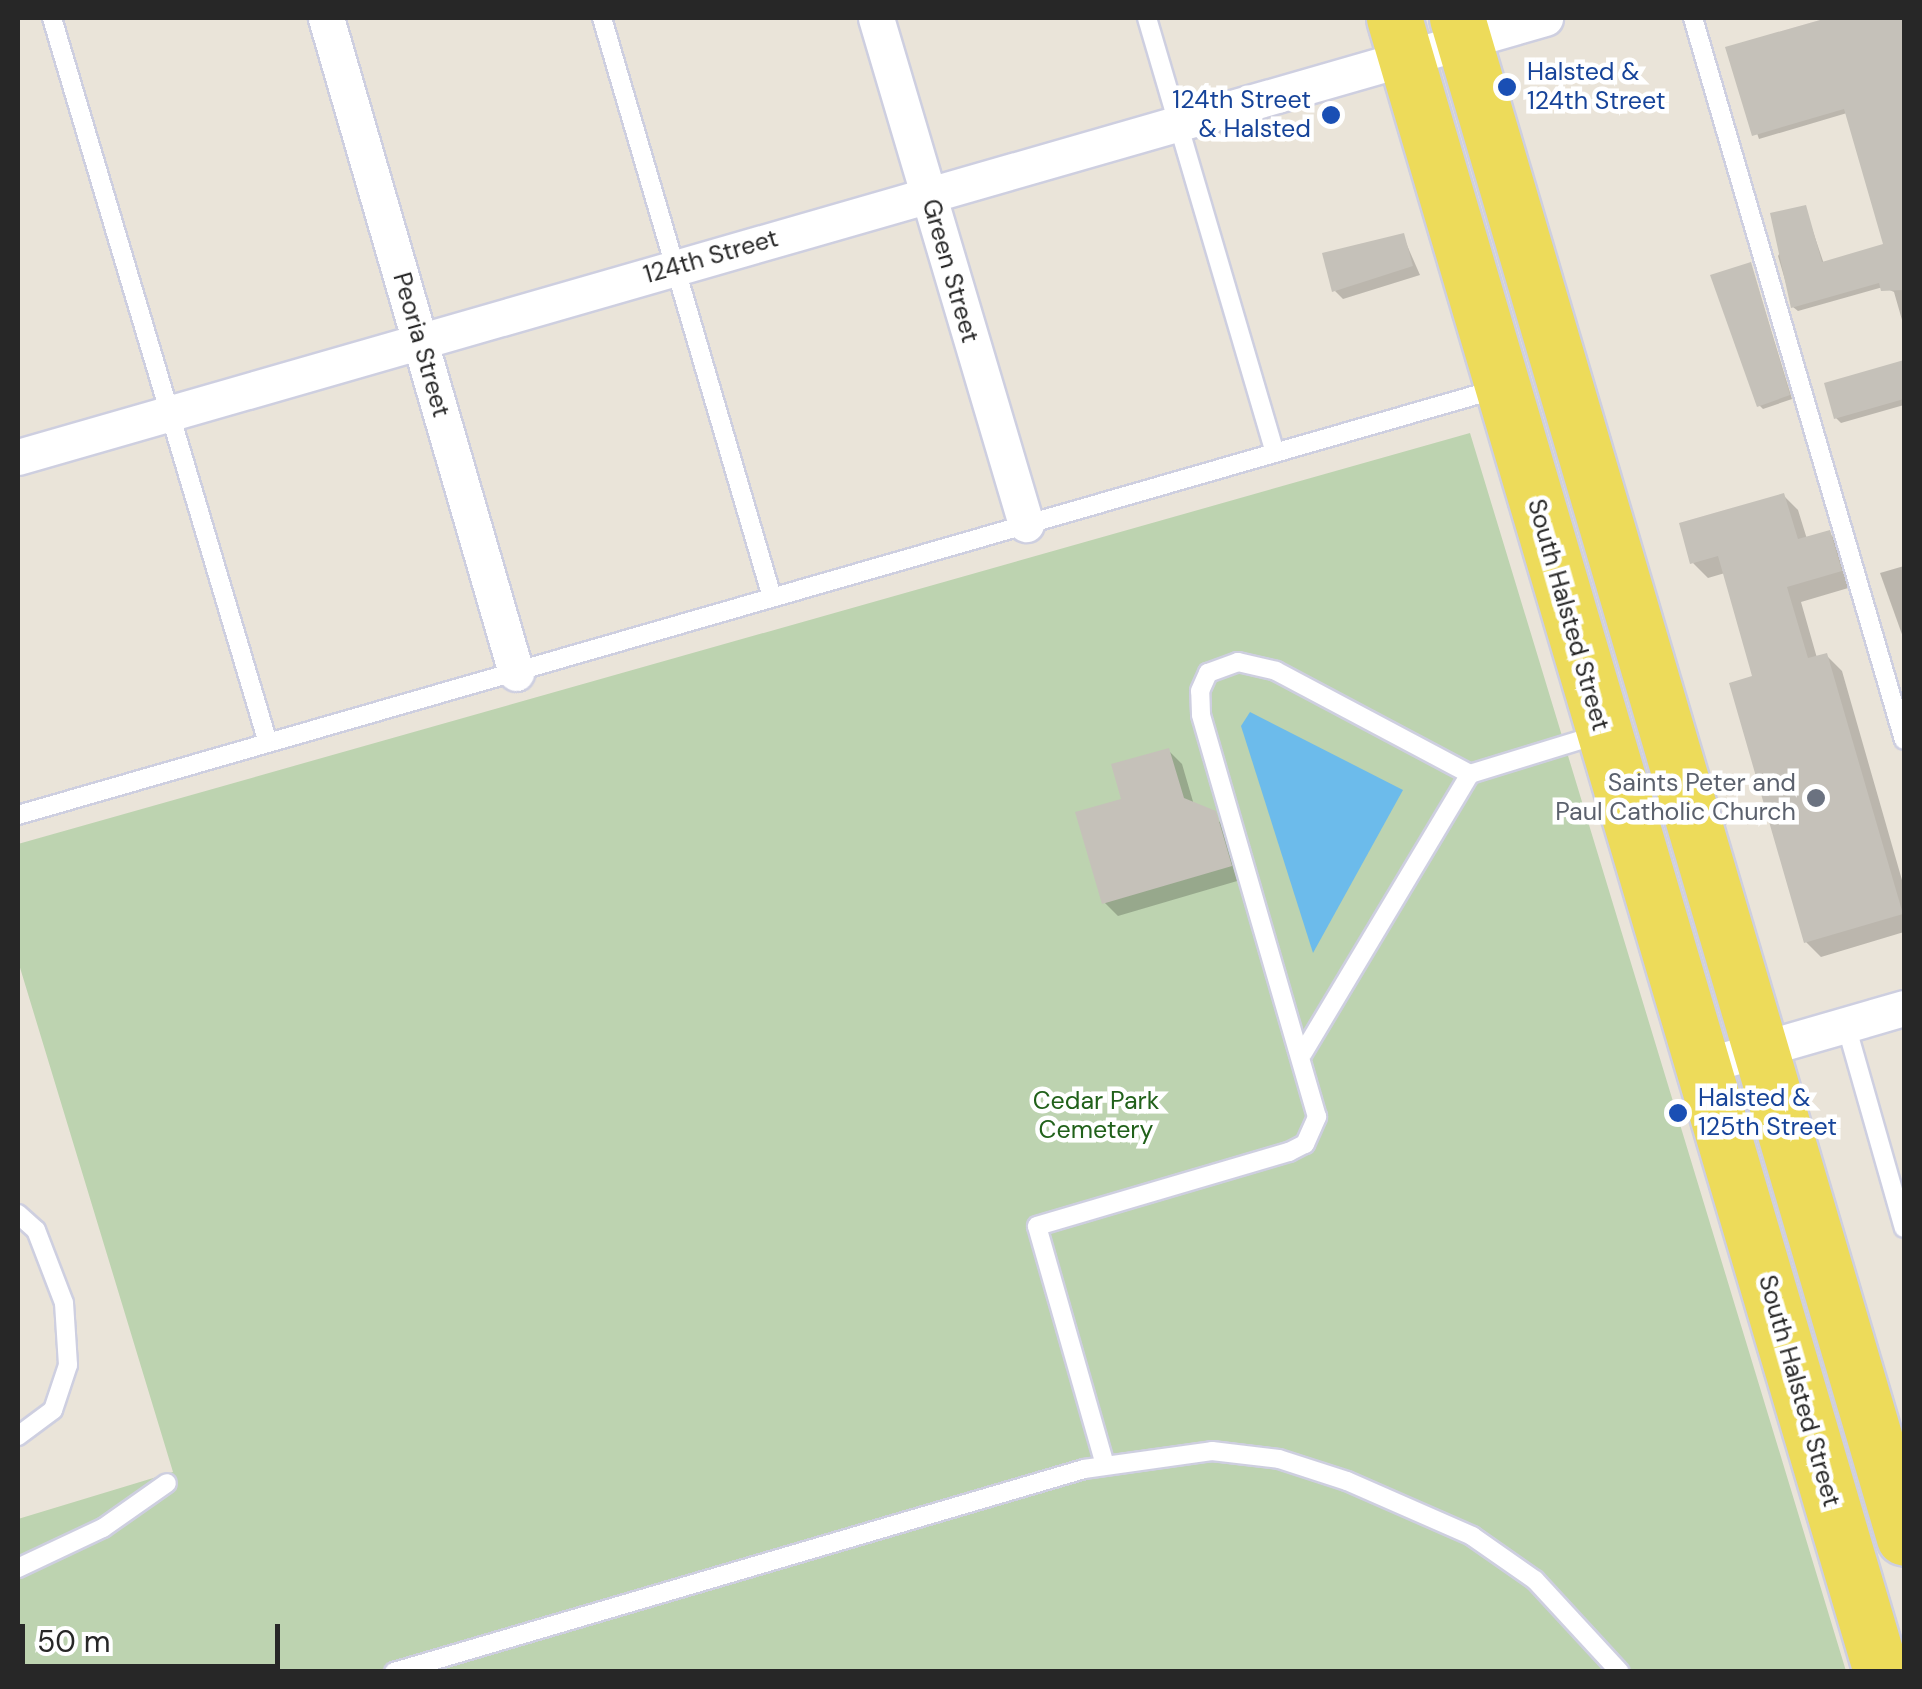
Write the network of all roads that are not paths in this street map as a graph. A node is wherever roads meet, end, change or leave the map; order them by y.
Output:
1 (52, 18) edge
2 (326, 18) edge
3 (602, 18) edge
4 (876, 18) edge
5 (1147, 18) edge
6 (1545, 18) edge
7 (1693, 18) edge
8 (1461, 29) edge
9 (1399, 37) edge
10 (1178, 122) junction
11 (928, 194) junction
12 (676, 267) junction
13 (420, 341) junction
14 (1502, 388) junction
15 (170, 413) junction
16 (1275, 452) junction
17 (18, 457) edge
18 (1026, 524) junction
19 (772, 598) junction
20 (516, 674) junction
21 (1602, 734) junction
22 (1904, 740) edge
23 (268, 743) junction
24 (1470, 774) junction
25 (18, 815) edge
26 (1904, 1008) edge
27 (1846, 1025) junction
28 (1761, 1049) junction
29 (1303, 1053) junction
30 (1703, 1066) junction
31 (18, 1214) edge
32 (1904, 1228) edge
33 (18, 1436) edge
34 (1105, 1465) junction
35 (167, 1482) dead end
36 (1904, 1538) edge
37 (18, 1568) edge
38 (394, 1672) edge
39 (1620, 1672) edge
40 (1880, 1672) edge

1 - 15 lane
2 - 13 street, Peoria Street
3 - 12 lane
4 - 11 street, Green Street
5 - 10 lane
6 - 8 street, 124th Street
7 - 22 lane
8 - 9 street, 124th Street
8 - 28 main road
9 - 10 street, 124th Street
9 - 14 main road, South Halsted Street
10 - 11 street, 124th Street
10 - 16 lane
11 - 12 street, 124th Street
11 - 18 street, Green Street
12 - 13 street, 124th Street
12 - 19 lane
13 - 15 street, 124th Street
13 - 20 street, Peoria Street
14 - 16 lane
14 - 21 main road, South Halsted Street
15 - 17 street, 124th Street
15 - 23 lane
16 - 18 lane
18 - 19 lane
19 - 20 lane
20 - 23 lane
21 - 24 lane
21 - 30 main road, South Halsted Street
23 - 25 lane
24 - 29 lane
24 - 29 lane
26 - 27 street
27 - 28 street
27 - 32 lane
28 - 30 street
28 - 36 main road
29 - 34 lane
30 - 40 main road, South Halsted Street
31 - 33 lane
34 - 38 lane
34 - 39 lane
35 - 37 lane

